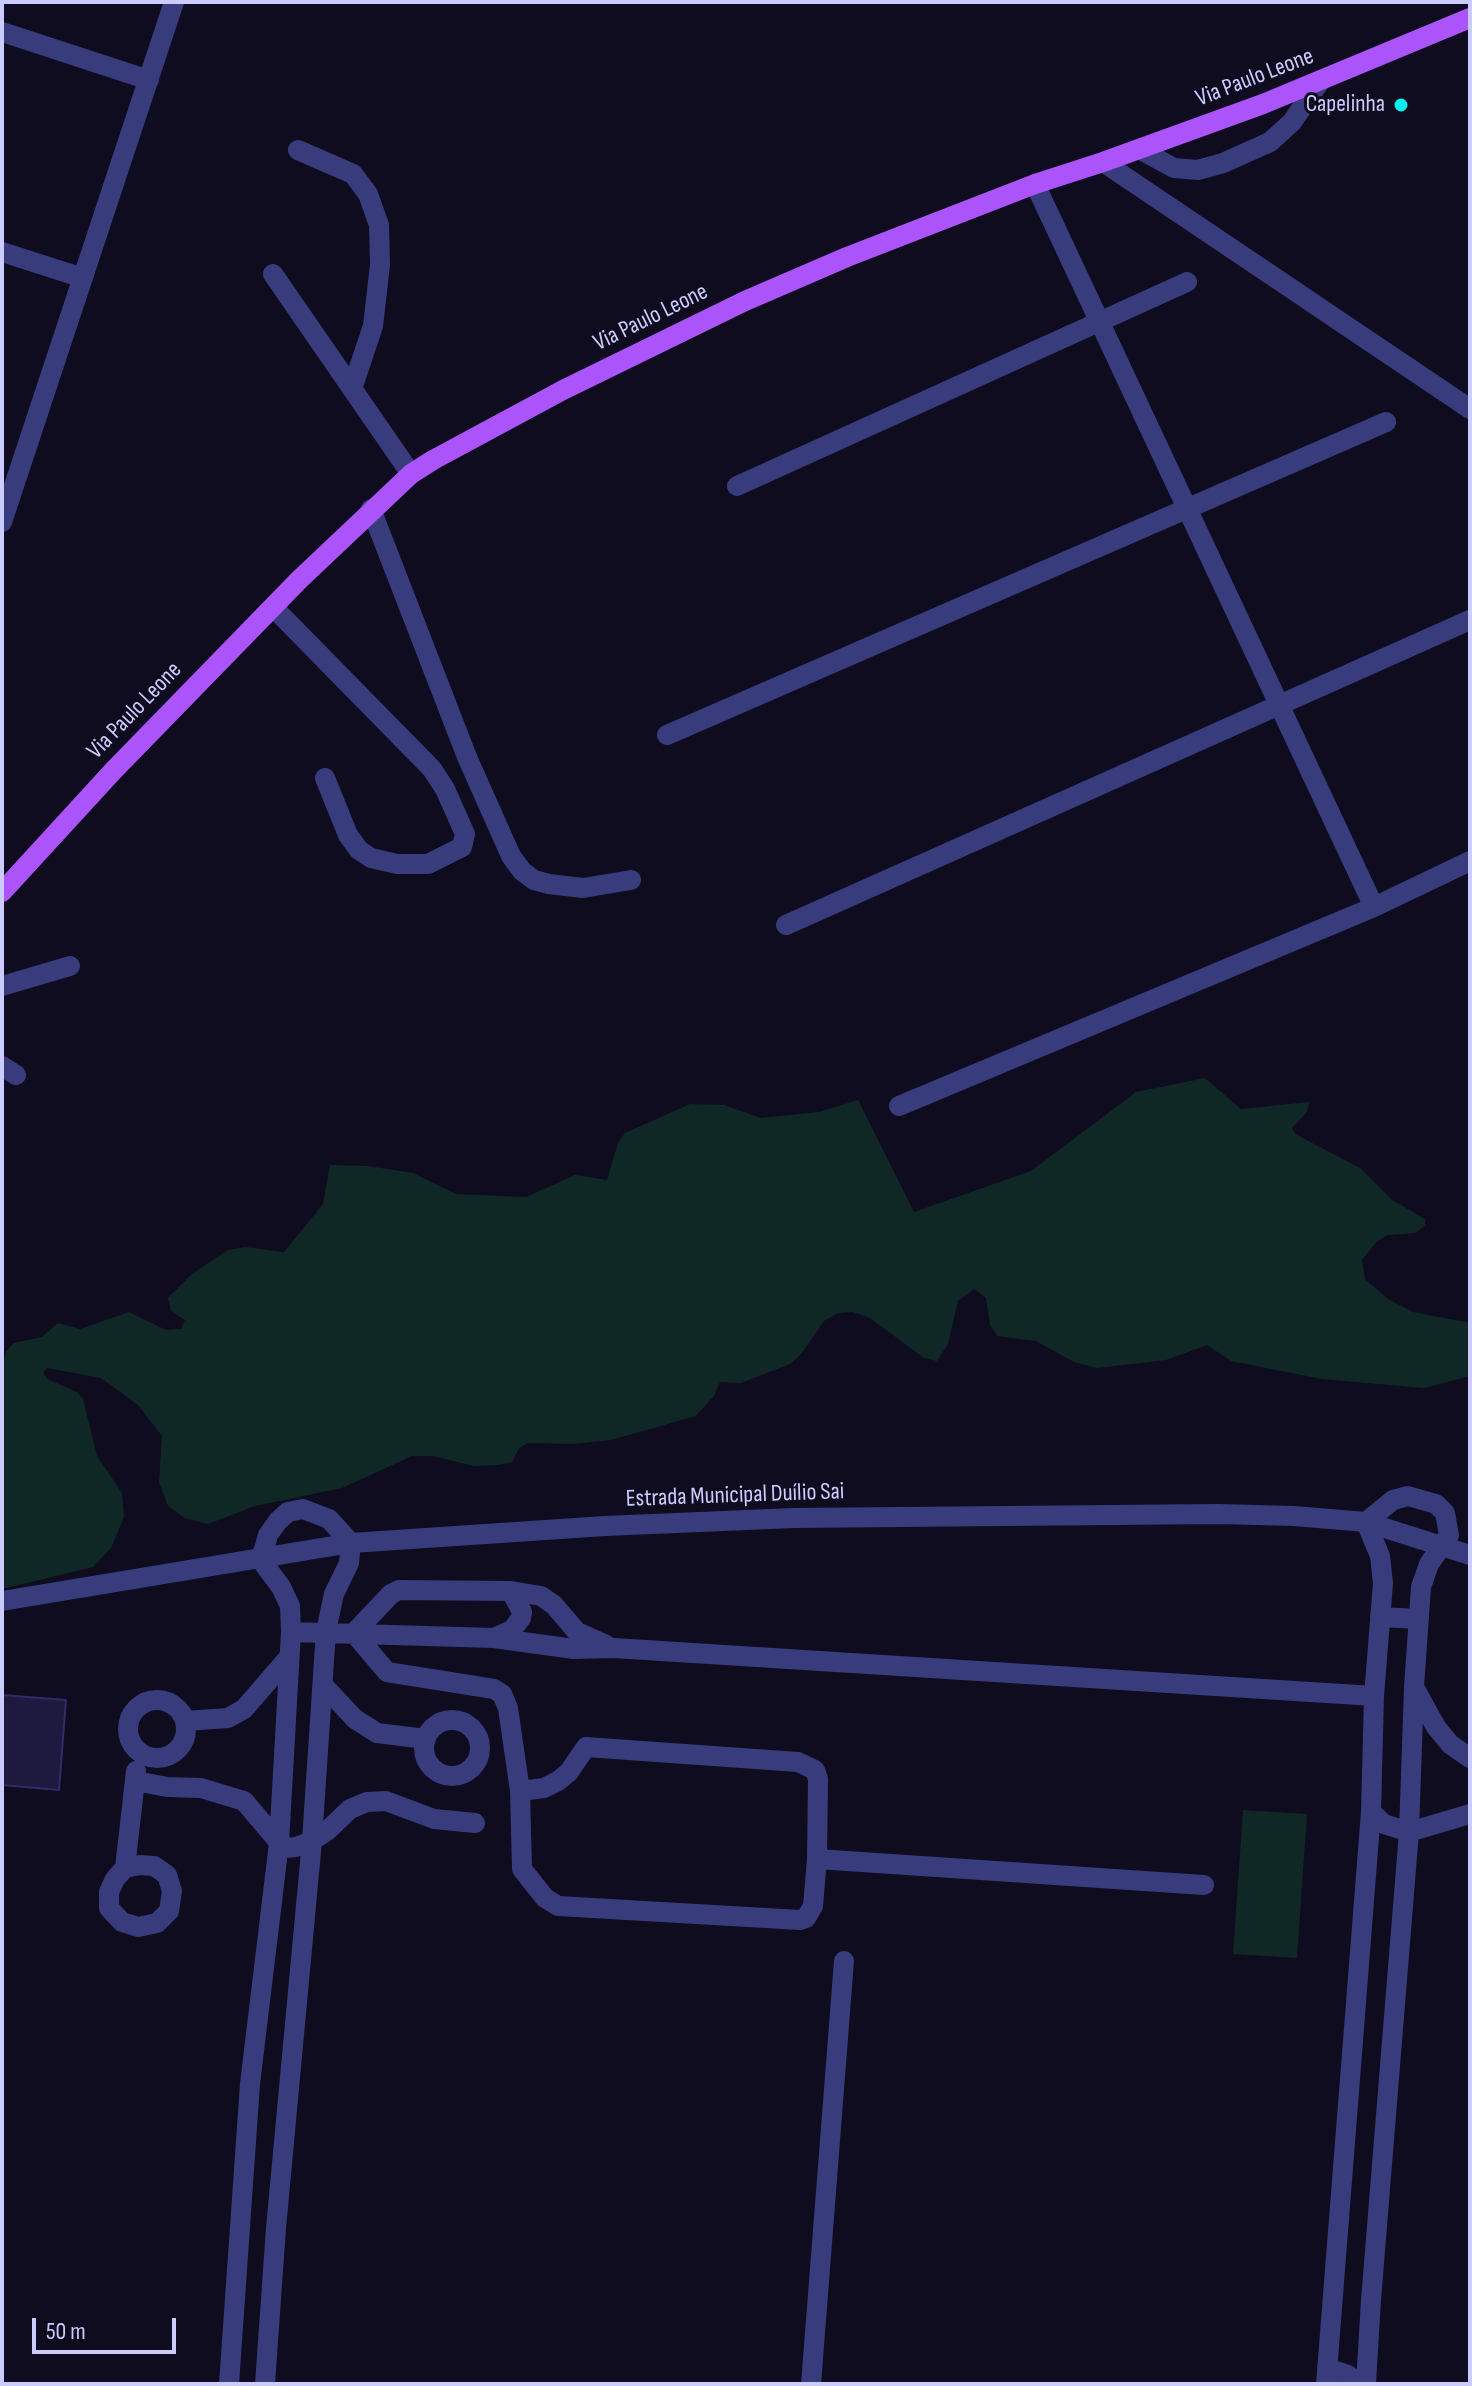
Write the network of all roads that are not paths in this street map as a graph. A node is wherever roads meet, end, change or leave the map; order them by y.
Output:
1 (174, 2) edge
2 (1470, 18) edge
3 (2, 32) edge
4 (149, 80) junction
5 (1321, 80) junction
6 (1139, 149) junction
7 (298, 150) dead end
8 (1103, 162) junction
9 (1035, 184) junction
10 (2, 252) edge
11 (273, 274) dead end
12 (83, 278) junction
13 (1187, 282) dead end
14 (1099, 321) junction
15 (352, 389) junction
16 (1470, 409) edge
17 (1386, 422) dead end
18 (10, 474) edge
19 (411, 474) junction
20 (737, 486) dead end
21 (371, 509) junction
22 (1188, 509) junction
23 (2, 522) edge
24 (274, 608) junction
25 (1470, 620) edge
26 (1280, 705) junction
27 (667, 735) dead end
28 (325, 778) dead end
29 (1470, 861) edge
30 (631, 880) dead end
31 (2, 892) edge
32 (1374, 907) junction
33 (786, 925) dead end
34 (70, 966) dead end
35 (2, 986) edge
36 (899, 1106) dead end
37 (1366, 1522) junction
38 (351, 1543) junction
39 (1443, 1546) junction
40 (1470, 1555) edge
41 (261, 1560) junction
42 (511, 1591) junction
43 (2, 1601) edge
44 (378, 1607) junction
45 (1380, 1617) junction
46 (1419, 1619) junction
47 (326, 1631) junction
48 (291, 1632) junction
49 (354, 1633) junction
50 (404, 1635) junction
51 (494, 1638) junction
52 (614, 1648) junction
53 (289, 1657) junction
54 (323, 1685) junction
55 (1414, 1687) junction
56 (1374, 1696) junction
57 (185, 1721) junction
58 (426, 1739) dead end
59 (136, 1751) junction
60 (1470, 1758) edge
61 (136, 1781) junction
62 (520, 1791) junction
63 (1371, 1812) junction
64 (1470, 1814) edge
65 (475, 1823) dead end
66 (1409, 1832) junction
67 (312, 1841) junction
68 (279, 1843) junction
69 (817, 1859) junction
70 (125, 1868) dead end
71 (1204, 1885) dead end
72 (844, 1961) dead end
73 (242, 2207) junction
74 (276, 2228) junction
75 (1334, 2288) junction
76 (236, 2293) junction
77 (1371, 2300) junction
78 (269, 2312) junction
79 (1327, 2376) edge
80 (229, 2384) edge
81 (265, 2384) edge
82 (811, 2384) edge
83 (1359, 2384) edge
84 (1366, 2384) edge

1 - 4 street
2 - 5 main road, Via Paulo Leone
3 - 4 street
4 - 12 street
5 - 6 main road, Via Paulo Leone
5 - 6 street
6 - 8 main road, Via Paulo Leone
7 - 15 street
8 - 9 main road, Via Paulo Leone
8 - 16 street
9 - 14 street
9 - 19 main road, Via Paulo Leone
10 - 12 street
11 - 15 street
12 - 18 street
13 - 14 street
14 - 20 street
14 - 22 street
15 - 19 street
17 - 22 street
18 - 23 street
19 - 21 main road, Via Paulo Leone
21 - 24 main road, Via Paulo Leone
21 - 30 street
22 - 26 street
22 - 27 street
24 - 28 street
24 - 31 main road, Via Paulo Leone
25 - 26 street
26 - 32 street
26 - 33 street
29 - 32 street
32 - 36 street
34 - 35 street
37 - 38 street, Estrada Municipal Duílio Sai
37 - 39 street, Estrada Municipal Duílio Sai
37 - 39 street
37 - 45 street
38 - 41 street, Estrada Municipal Duílio Sai
38 - 41 street
38 - 47 street
39 - 40 street, Estrada Municipal Duílio Sai
39 - 46 street
41 - 43 street, Estrada Municipal Duílio Sai
41 - 48 street
42 - 44 street
42 - 51 street
42 - 52 street
44 - 49 street
44 - 50 street
45 - 46 street
45 - 56 street
46 - 55 street
47 - 48 street
47 - 49 street
47 - 54 street
48 - 53 street
49 - 50 street
49 - 62 street
50 - 51 street
51 - 52 street
52 - 56 street
53 - 57 street
53 - 68 street
54 - 58 street
54 - 67 street
55 - 60 street
55 - 66 street
56 - 63 street
57 - 59 street
57 - 59 street
59 - 61 street
61 - 68 street
61 - 70 street
62 - 69 street
62 - 69 street
63 - 66 street
63 - 75 street
64 - 66 street
65 - 67 street
66 - 77 street
67 - 68 street
67 - 74 street
68 - 73 street
69 - 71 street
72 - 82 street
73 - 74 street
73 - 76 street
74 - 78 street
75 - 77 street
75 - 79 street
76 - 78 street
76 - 80 street
77 - 84 street
78 - 81 street
79 - 83 street

